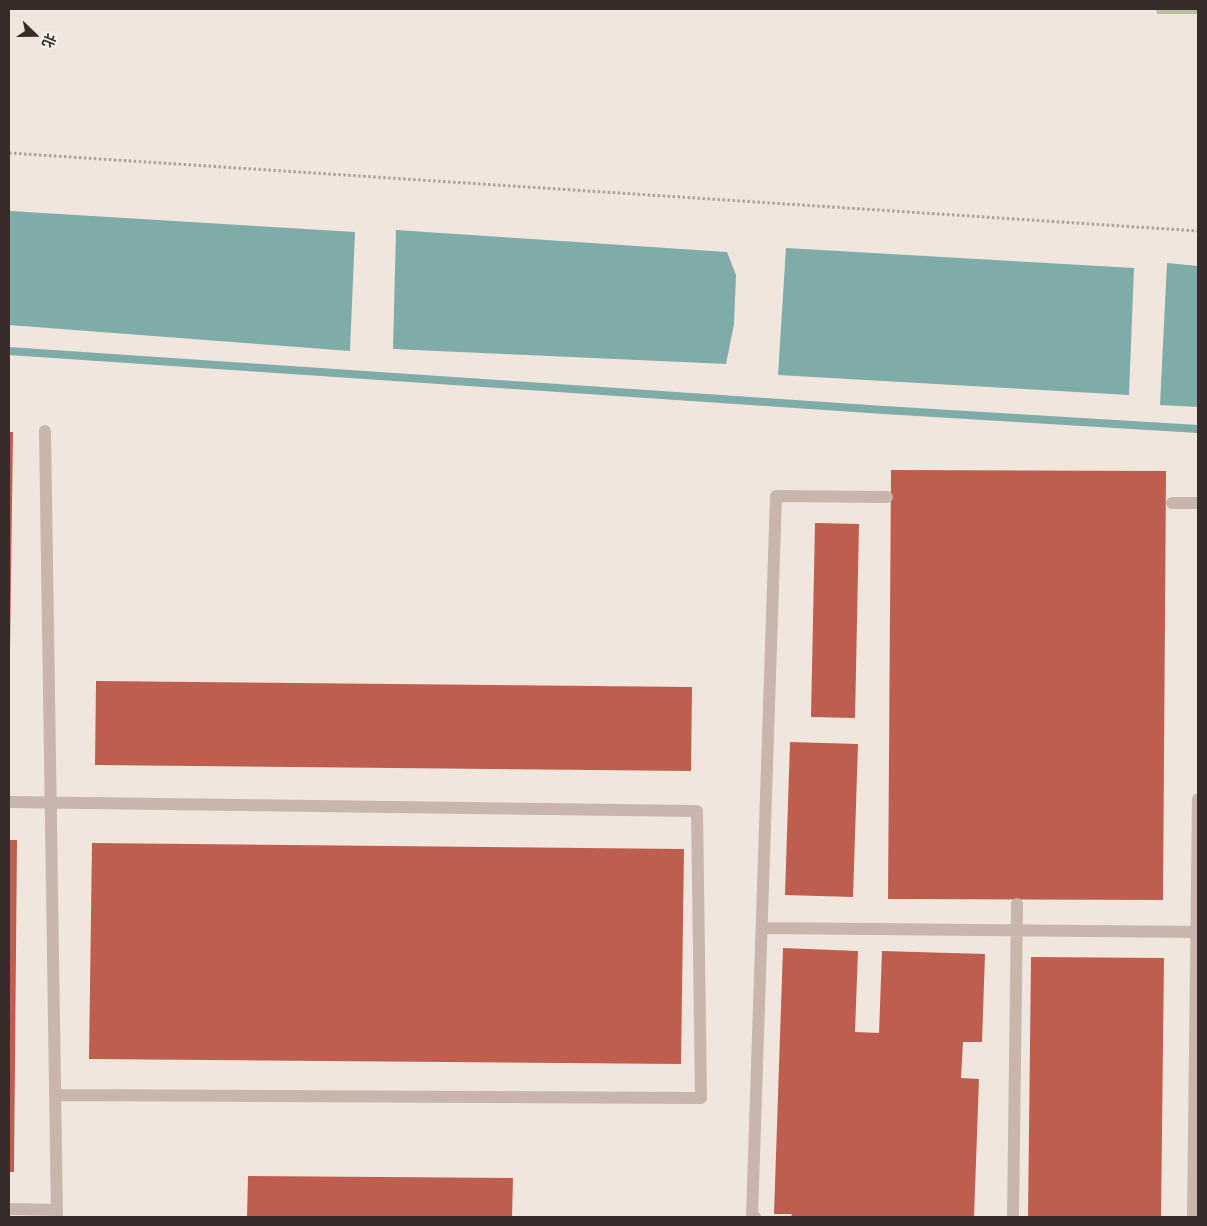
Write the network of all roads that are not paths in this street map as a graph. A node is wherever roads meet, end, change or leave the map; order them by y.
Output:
1 (46, 431) dead end
2 (887, 498) dead end
3 (1172, 503) dead end
4 (1198, 503) edge
5 (1198, 799) edge
6 (9, 802) edge
7 (51, 803) junction
8 (1017, 904) dead end
9 (762, 928) junction
10 (1017, 931) junction
11 (1197, 932) edge
12 (55, 1094) junction
13 (9, 1209) edge
14 (57, 1213) edge
15 (754, 1217) edge
16 (1014, 1217) edge
17 (1193, 1217) edge

1 - 7 lane
2 - 9 lane
3 - 4 lane
5 - 11 lane
6 - 7 lane
7 - 12 lane
7 - 12 lane
8 - 10 lane
9 - 10 lane
9 - 15 lane
10 - 11 lane
10 - 16 lane
11 - 17 lane
12 - 14 lane
13 - 14 lane

